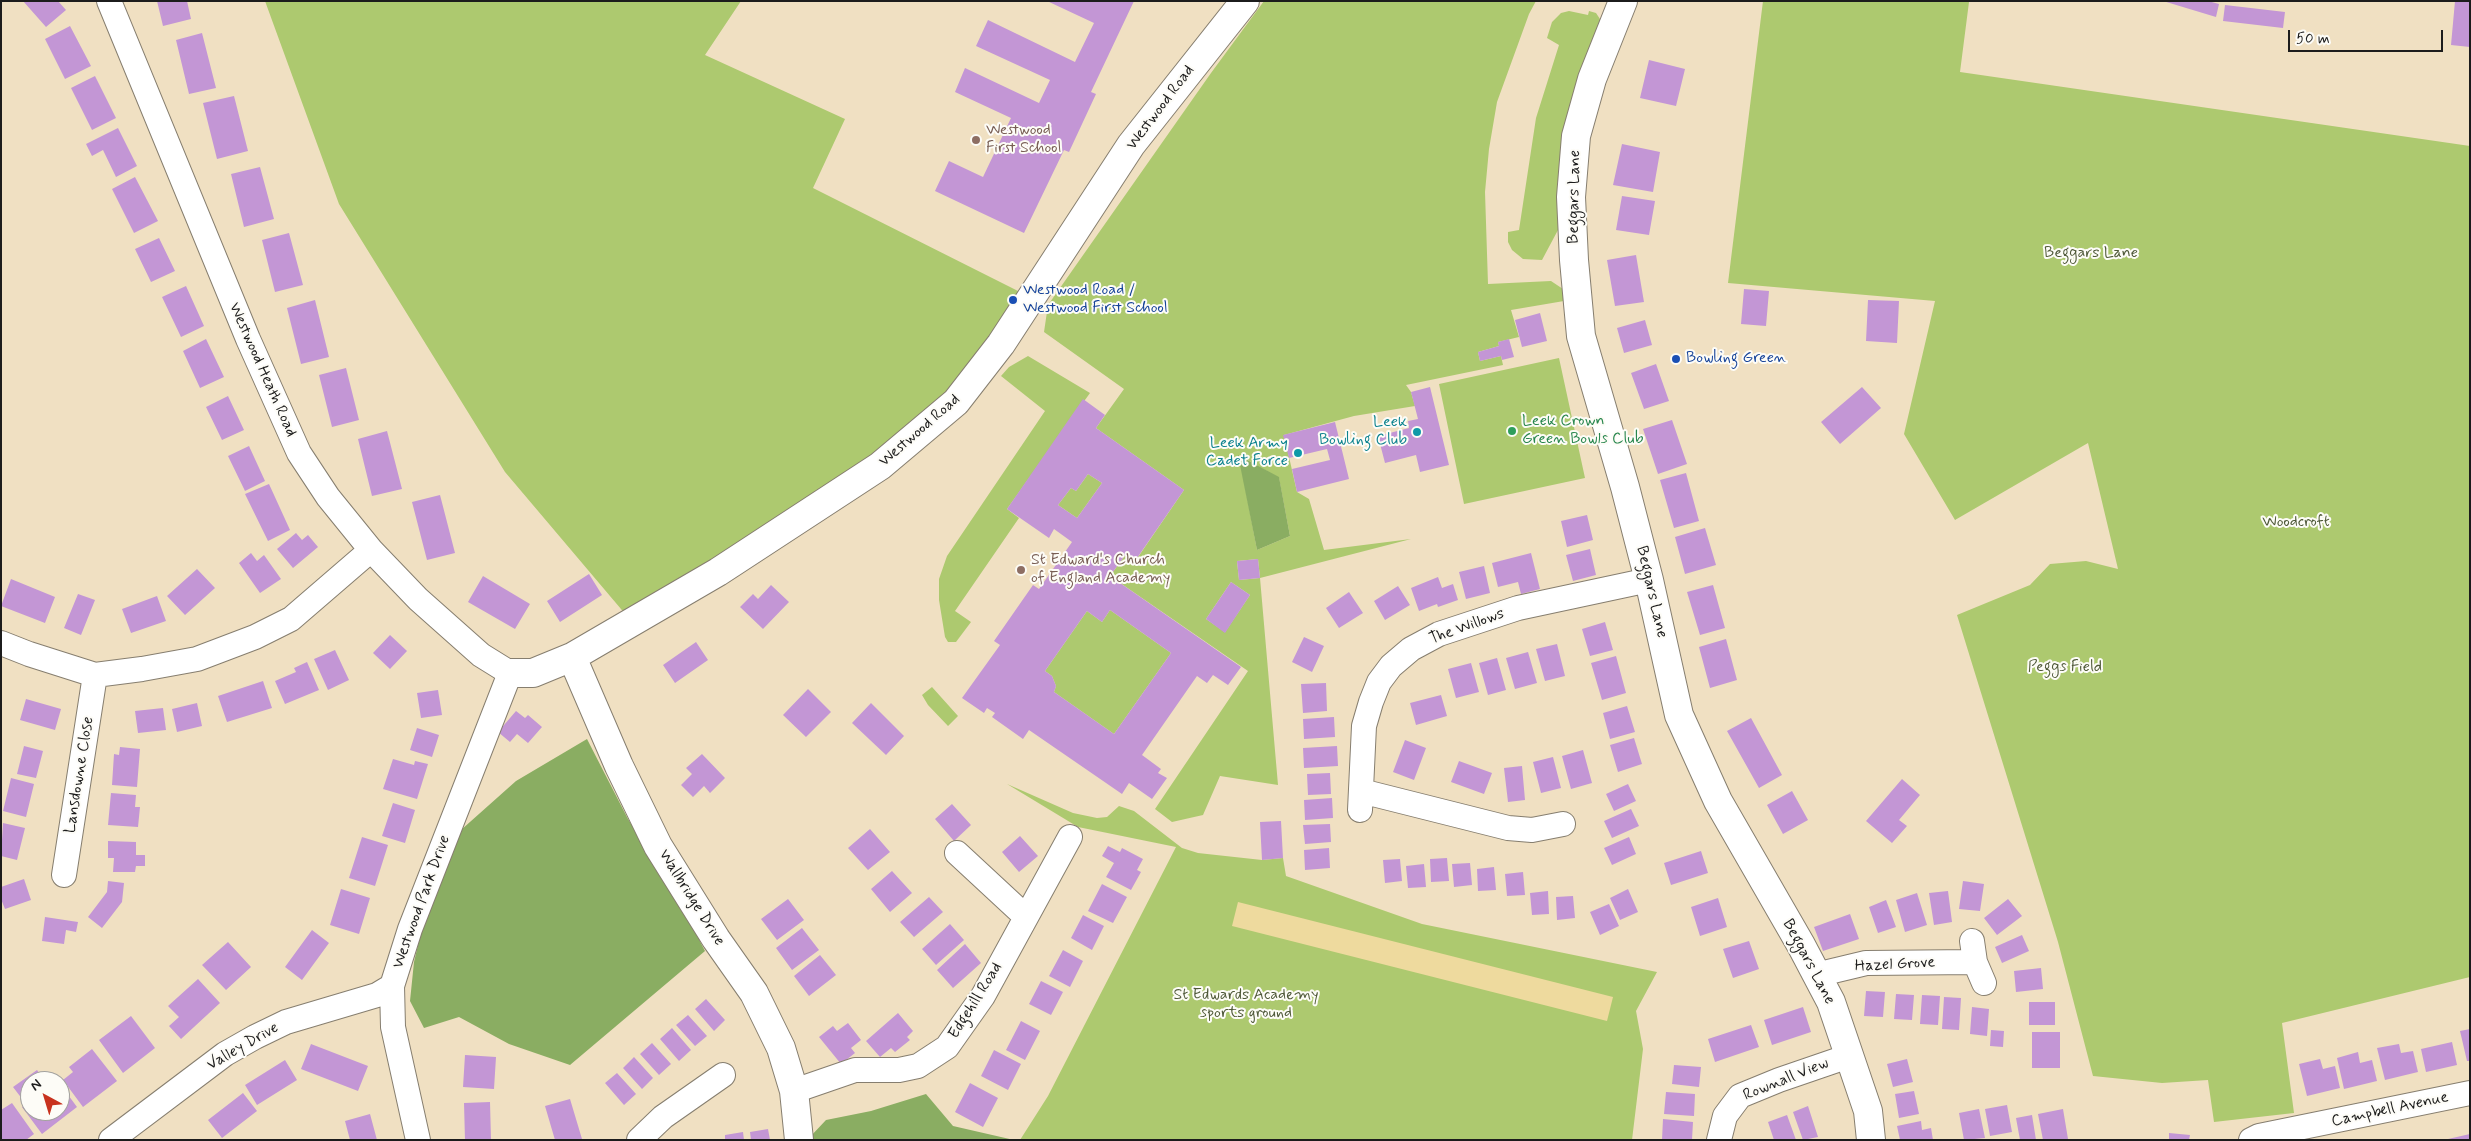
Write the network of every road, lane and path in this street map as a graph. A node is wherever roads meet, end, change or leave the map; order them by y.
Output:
1 (109, 1) edge
2 (1245, 1) edge
3 (1620, 7) edge
4 (371, 550) junction
5 (1649, 580) junction
6 (1, 643) edge
7 (572, 657) junction
8 (510, 673) junction
9 (95, 675) junction
10 (1563, 824) dead end
11 (1070, 837) dead end
12 (957, 853) dead end
13 (64, 875) dead end
14 (1026, 917) junction
15 (1977, 962) dead end
16 (1816, 975) junction
17 (392, 986) junction
18 (1849, 1056) junction
19 (723, 1076) dead end
20 (794, 1091) junction
21 (2470, 1093) edge
22 (111, 1140) edge
23 (418, 1140) edge
24 (639, 1140) edge
25 (799, 1140) edge
26 (1719, 1140) edge
27 (1872, 1140) edge
28 (2251, 1140) edge

1 - 4 street, Westwood Heath Road
2 - 7 street, Westwood Road
3 - 5 street, Beggars Lane
4 - 8 street, Westwood Heath Road
4 - 9 street
5 - 10 street, The Willows
5 - 16 street, Beggars Lane
6 - 9 street
7 - 8 street, Westwood Road
7 - 20 street, Wallbridge Drive
8 - 17 street, Westwood Park Drive
9 - 13 street, Lansdowne Close
11 - 14 street, Edgehill Road
12 - 14 street
14 - 20 street, Edgehill Road
15 - 16 street, Hazel Grove
16 - 18 street, Beggars Lane
17 - 22 street, Valley Drive
17 - 23 street, Westwood Park Drive
18 - 26 street, Rownall View
18 - 27 street, Beggars Lane
19 - 24 street
20 - 25 street, Wallbridge Drive
21 - 28 street, Campbell Avenue

